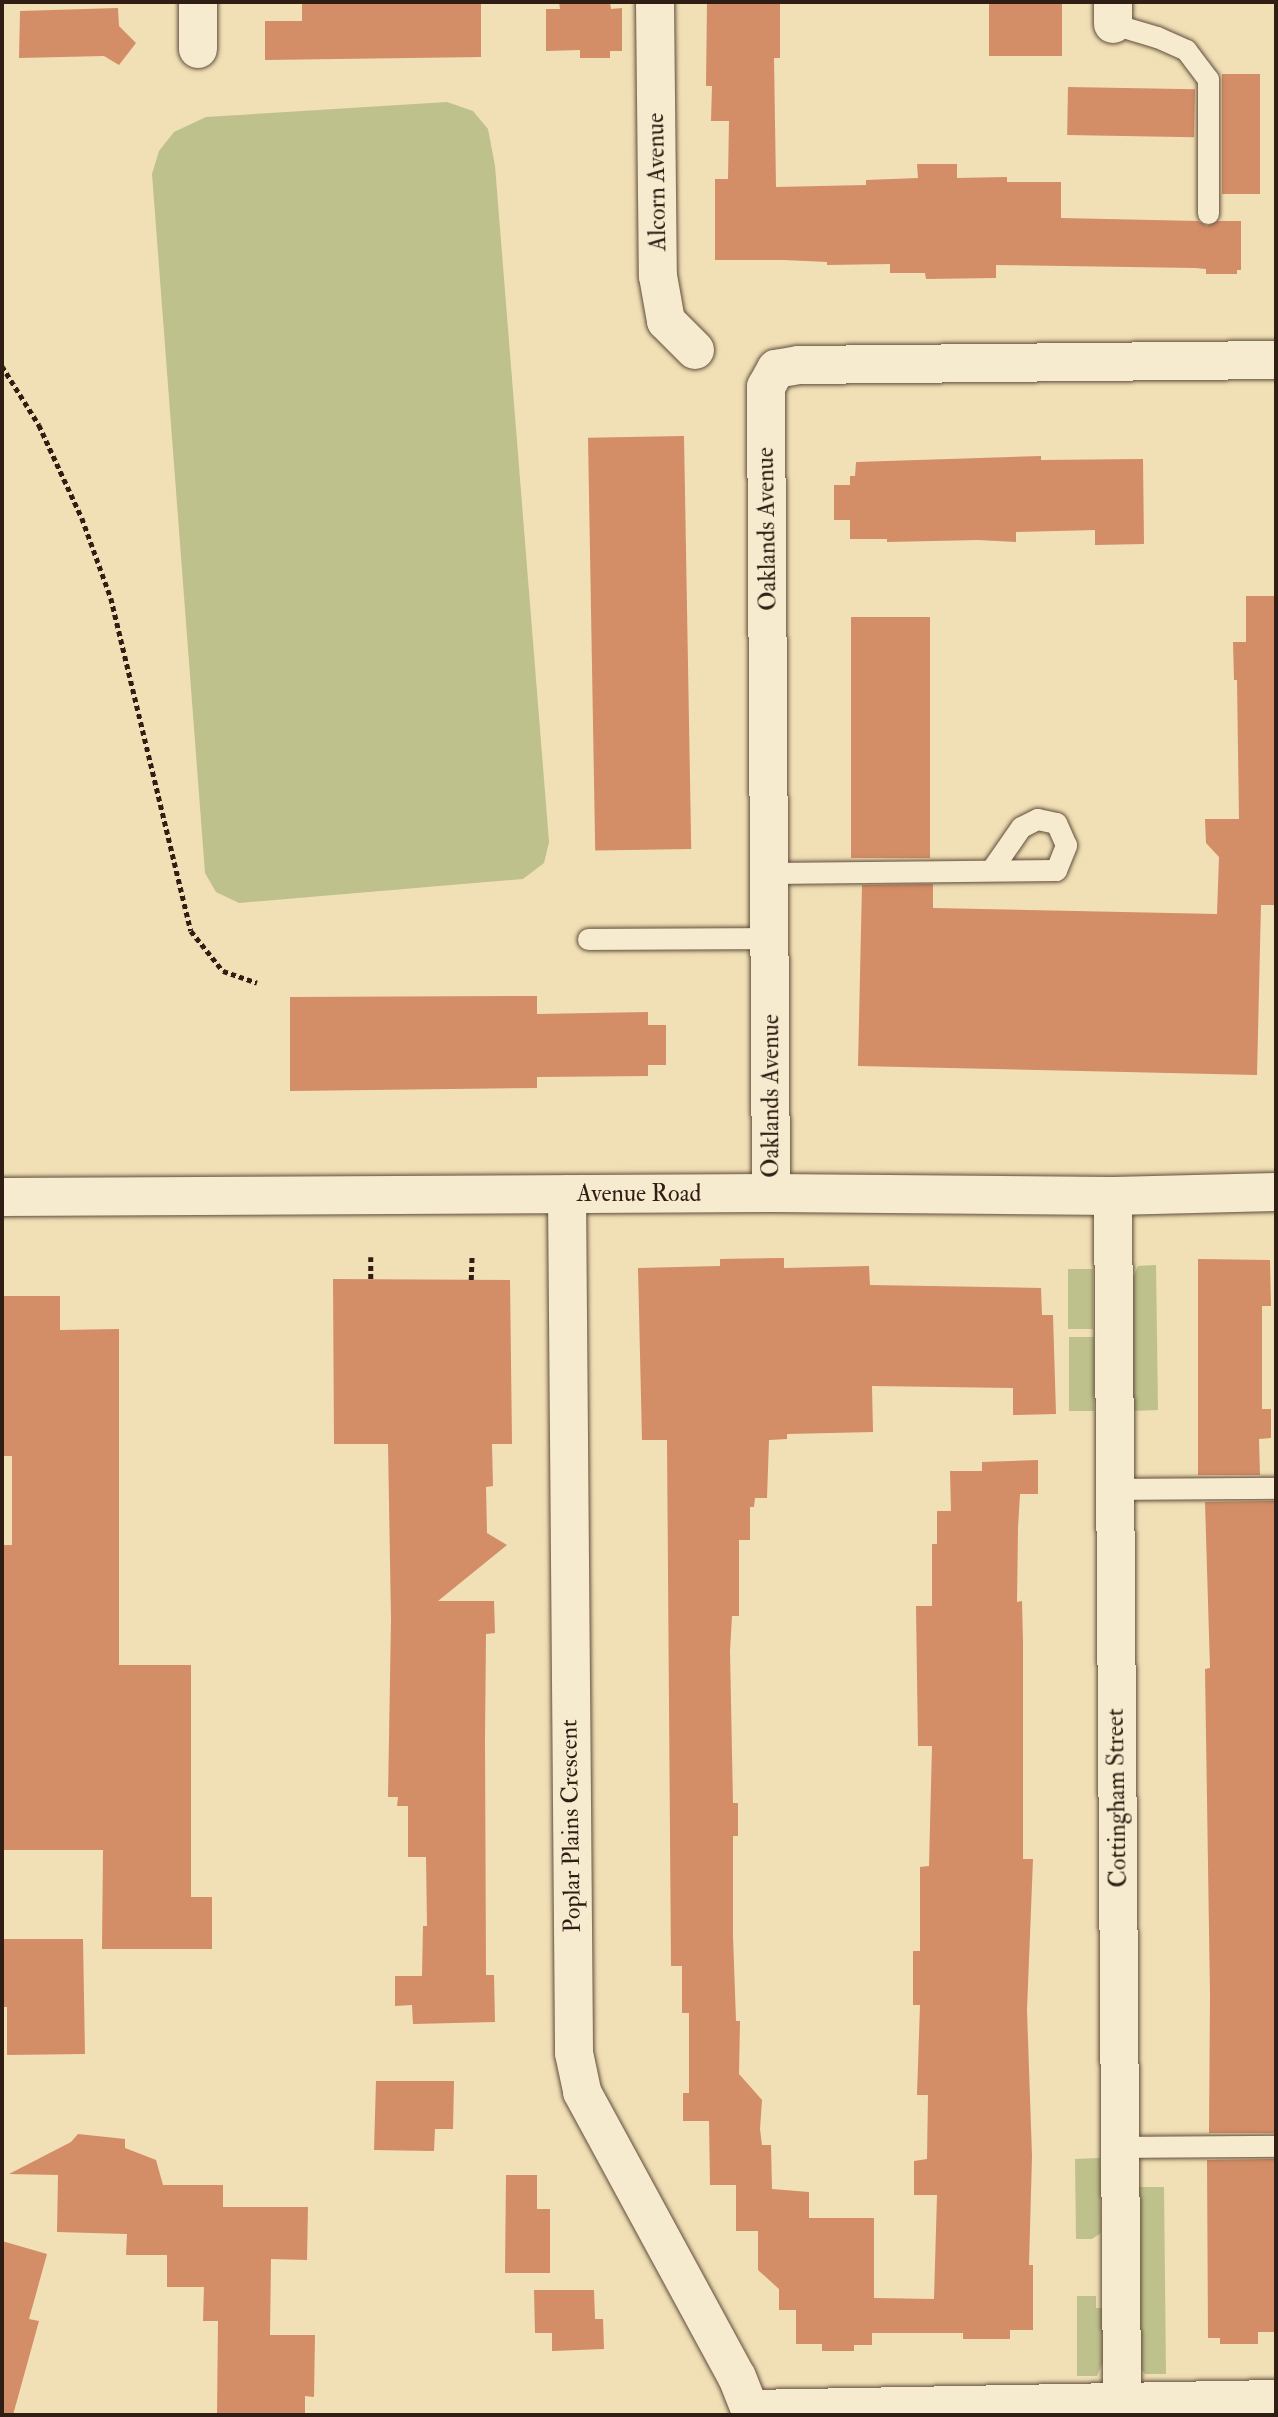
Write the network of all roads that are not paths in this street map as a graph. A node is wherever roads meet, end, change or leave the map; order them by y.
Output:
1 (198, 2) edge
2 (655, 2) edge
3 (1113, 13) edge
4 (198, 49) dead end
5 (1208, 213) dead end
6 (695, 350) dead end
7 (1276, 360) edge
8 (991, 870) dead end
9 (771, 873) junction
10 (771, 937) junction
11 (588, 939) dead end
12 (1276, 1192) edge
13 (771, 1193) junction
14 (567, 1194) junction
15 (1112, 1195) junction
16 (2, 1197) edge
17 (1276, 1488) edge
18 (1114, 1489) junction
19 (1276, 2146) edge
20 (1120, 2147) junction
21 (1276, 2399) edge
22 (1122, 2400) junction
23 (751, 2412) edge

1 - 4 street
2 - 6 street, Alcorn Avenue
3 - 5 lane
7 - 9 street, Oaklands Avenue
8 - 9 lane
9 - 10 street, Oaklands Avenue
10 - 11 lane
10 - 13 street, Oaklands Avenue
12 - 15 street, Avenue Road
13 - 14 street, Avenue Road
13 - 15 street, Avenue Road
14 - 16 street, Avenue Road
14 - 23 street, Poplar Plains Crescent
15 - 18 street, Cottingham Street
17 - 18 lane
18 - 20 street, Cottingham Street
19 - 20 lane
20 - 22 street, Cottingham Street
21 - 22 street
22 - 23 street

